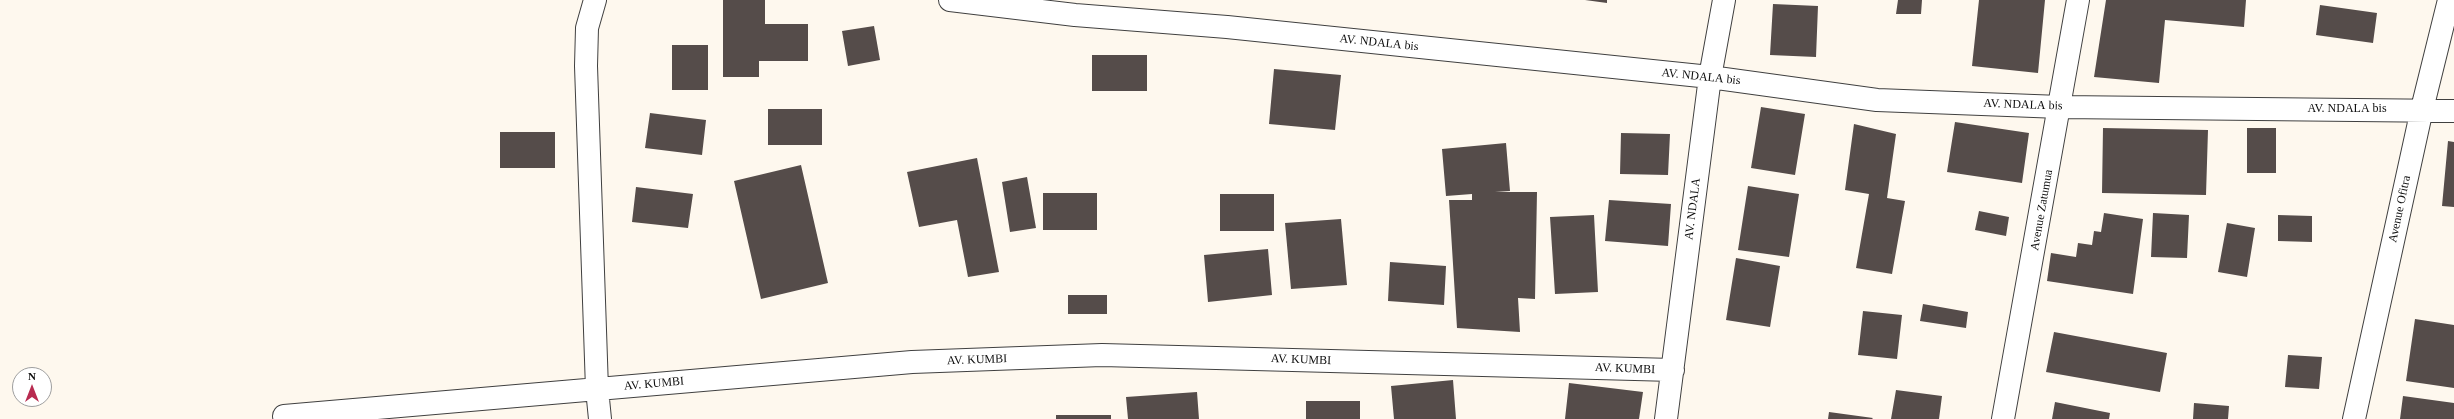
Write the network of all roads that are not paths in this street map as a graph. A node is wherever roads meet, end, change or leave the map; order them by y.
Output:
1 (595, 0) edge
2 (950, 0) edge
3 (1724, 0) edge
4 (2078, 0) edge
5 (2449, 0) edge
6 (1710, 77) junction
7 (2060, 107) junction
8 (2422, 109) junction
9 (2454, 111) edge
10 (1673, 370) junction
11 (597, 389) junction
12 (284, 416) dead end
13 (600, 419) edge
14 (1666, 419) edge
15 (2003, 419) edge
16 (2354, 419) edge

1 - 11 street
2 - 6 street, AV. NDALA bis
3 - 6 street, AV. NDALA
4 - 7 street, Avenue Zatumua
5 - 8 street, Avenue Ofitra
6 - 7 street, AV. NDALA bis
6 - 10 street, AV. NDALA
7 - 8 street, AV. NDALA bis
7 - 15 street, Avenue Zatumua
8 - 9 street, AV. NDALA bis
8 - 16 street, Avenue Ofitra
10 - 11 street, AV. KUMBI
10 - 14 street, AV. NDALA
11 - 12 street, AV. KUMBI
11 - 13 street

